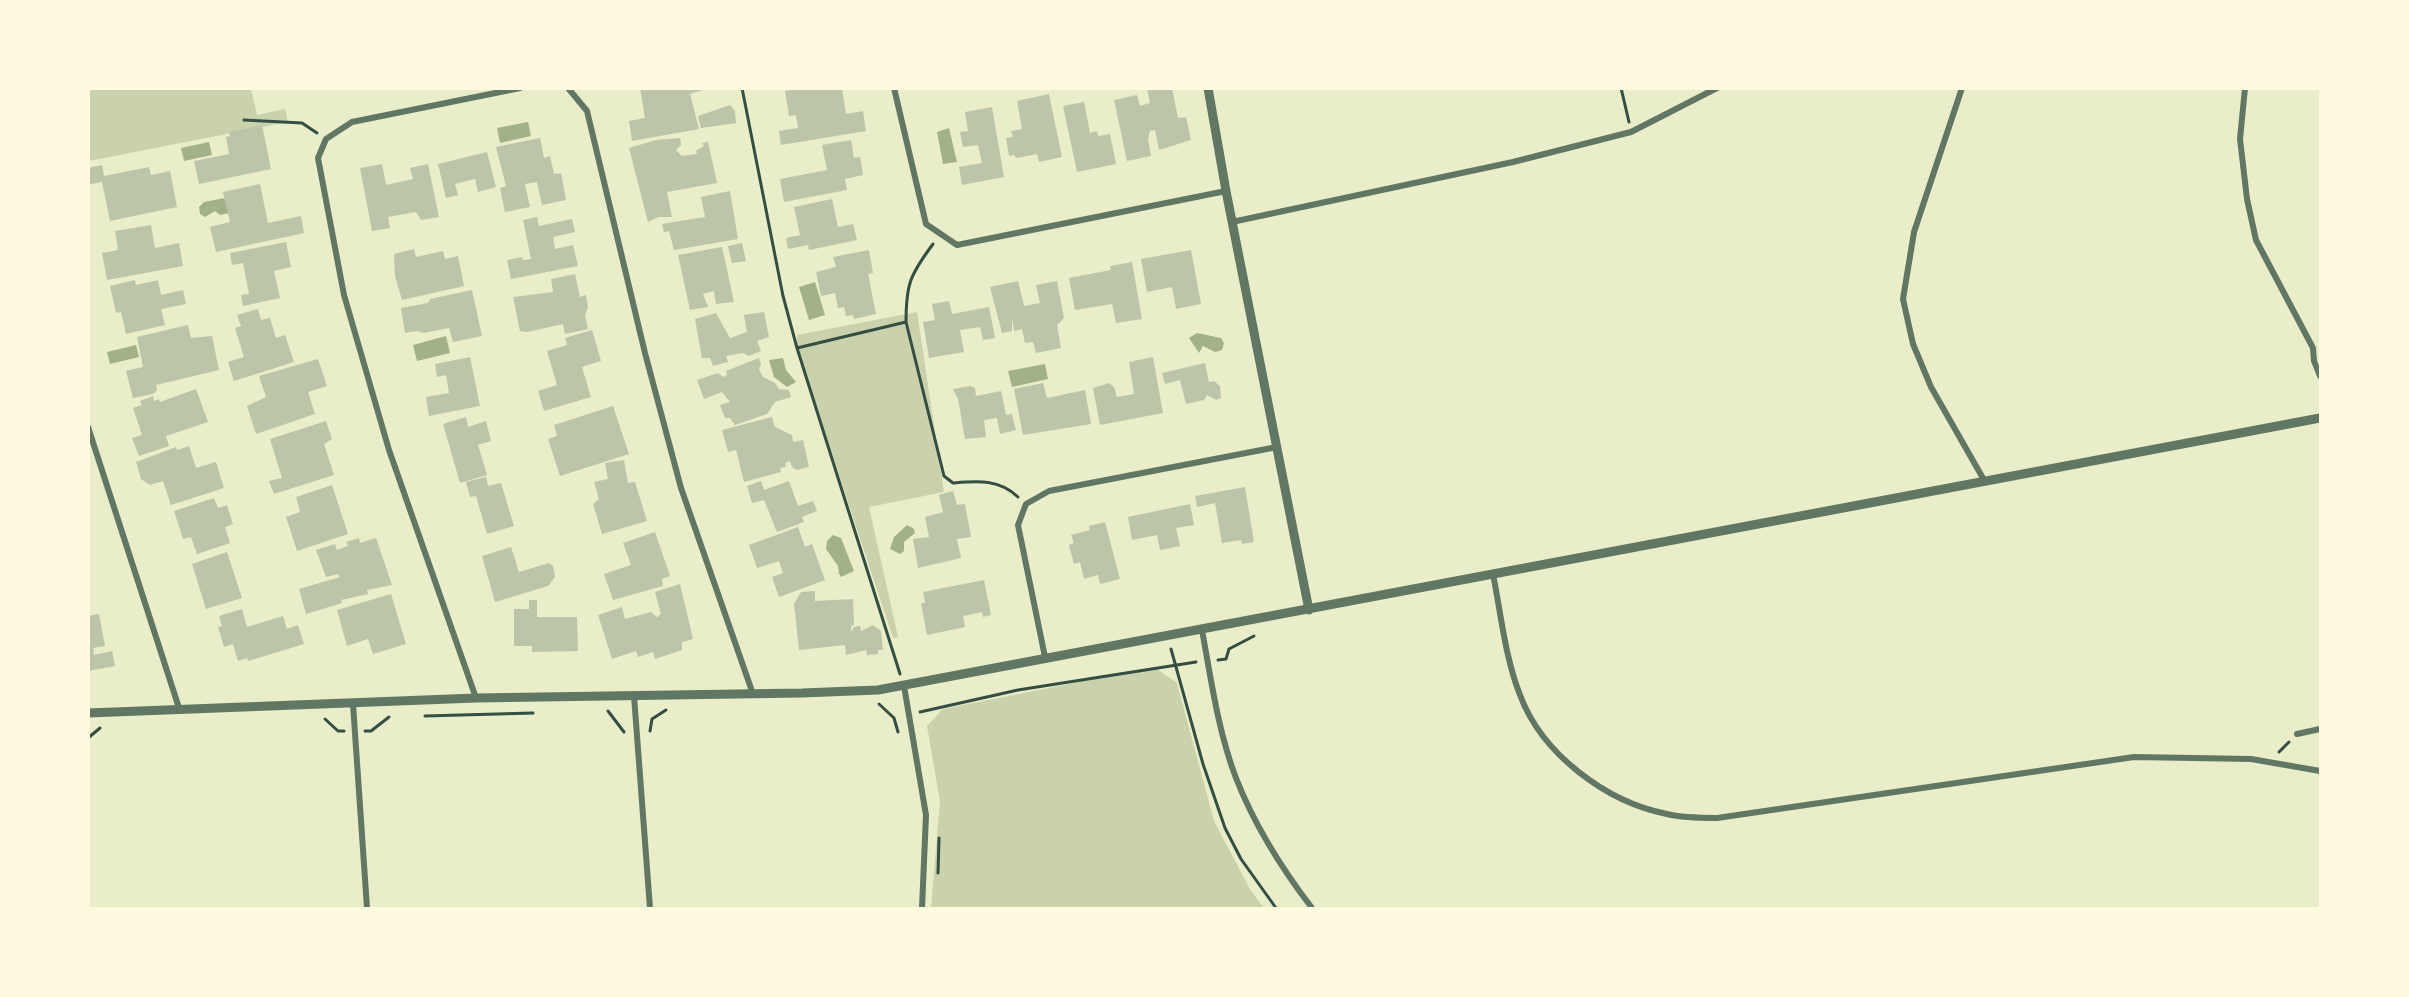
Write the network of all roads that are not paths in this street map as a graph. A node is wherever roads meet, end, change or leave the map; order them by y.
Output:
1 (520, 88) edge
2 (568, 88) edge
3 (894, 88) edge
4 (1208, 88) edge
5 (1717, 88) edge
6 (1962, 88) edge
7 (2245, 88) edge
8 (1226, 191) junction
9 (1232, 222) junction
10 (2313, 348) junction
11 (2320, 352) edge
12 (2320, 376) edge
13 (2320, 418) edge
14 (88, 428) edge
15 (1277, 447) junction
16 (1984, 480) junction
17 (1493, 574) junction
18 (1309, 610) junction
19 (1202, 630) junction
20 (1045, 657) junction
21 (904, 686) junction
22 (753, 694) junction
23 (634, 696) junction
24 (476, 698) junction
25 (353, 704) junction
26 (180, 708) junction
27 (88, 712) edge
28 (2320, 729) edge
29 (2297, 734) dead end
30 (2320, 771) edge
31 (367, 909) edge
32 (650, 909) edge
33 (922, 909) edge
34 (1312, 909) edge

1 - 24 street
2 - 22 street
3 - 8 street
4 - 8 street
5 - 9 street
6 - 16 street
7 - 10 street
8 - 9 street
9 - 15 street
10 - 11 street
10 - 12 street
13 - 16 street
14 - 26 street
15 - 18 street
15 - 20 street
16 - 17 street
17 - 18 street
17 - 30 street
18 - 19 street
19 - 20 street
19 - 34 street
20 - 21 street
21 - 22 street
21 - 33 street
22 - 23 street
23 - 24 street
23 - 32 street
24 - 25 street
25 - 26 street
25 - 31 street
26 - 27 street
28 - 29 street

